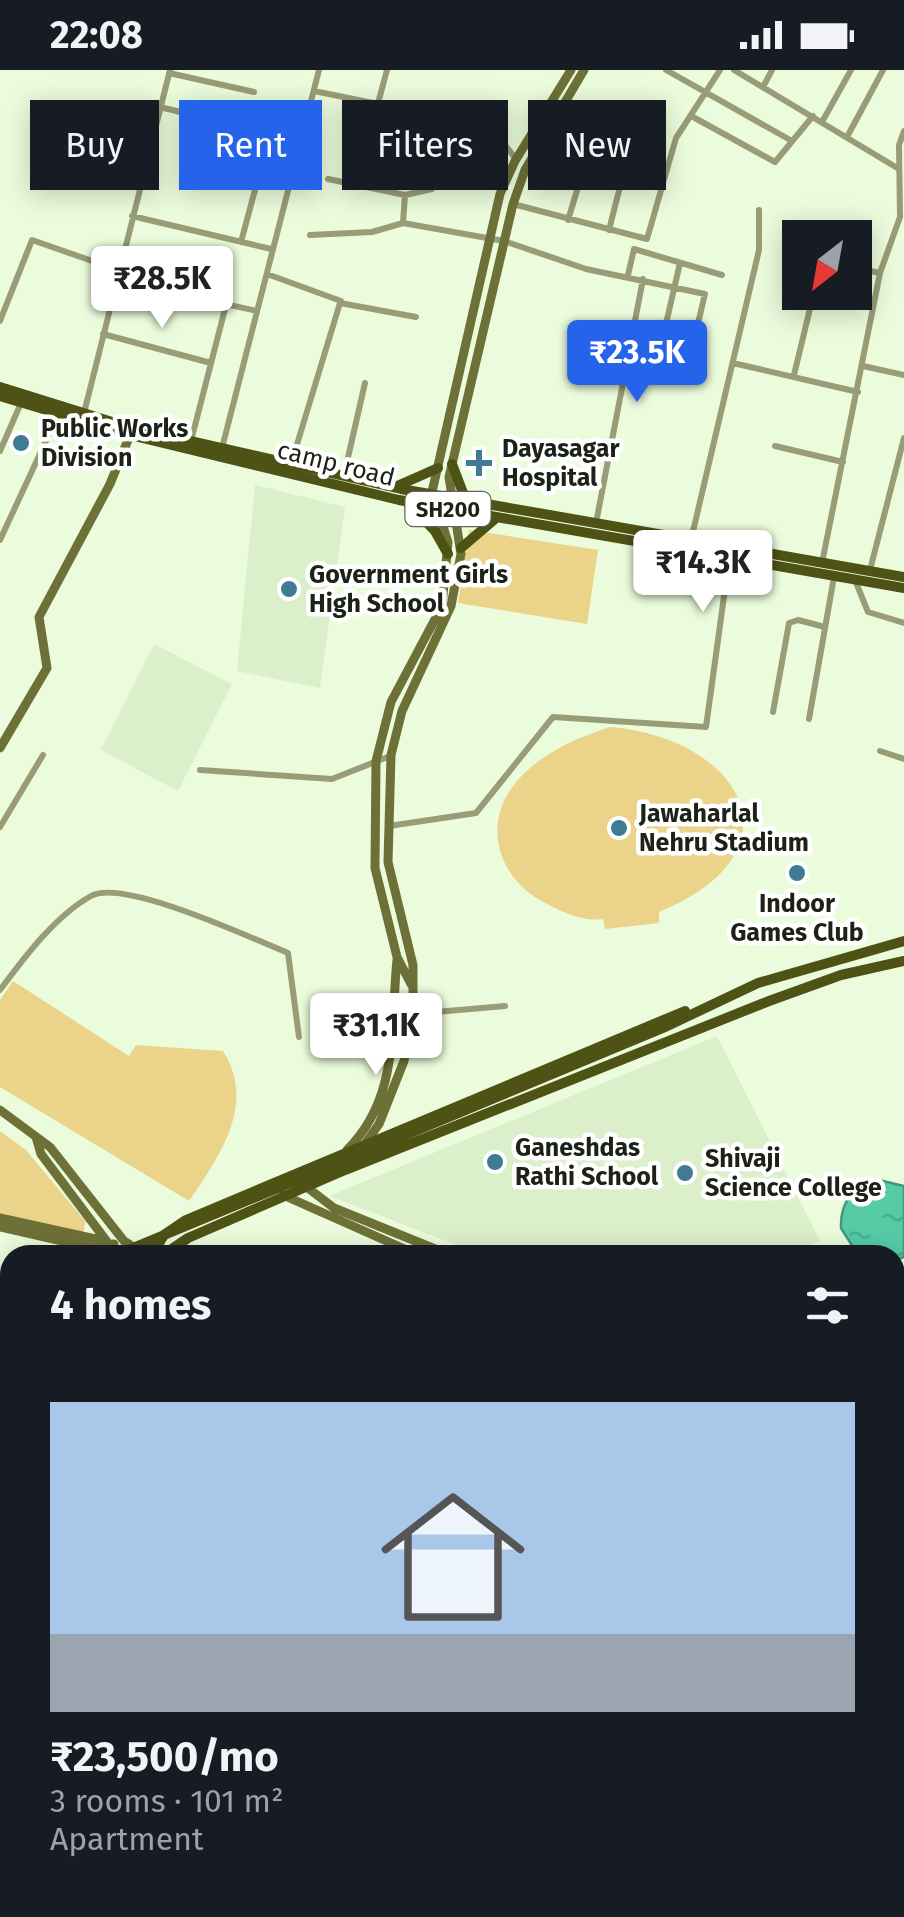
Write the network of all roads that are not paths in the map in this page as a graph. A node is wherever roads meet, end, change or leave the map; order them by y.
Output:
1 (319, 70) edge
2 (387, 70) edge
3 (572, 70) edge
4 (584, 70) edge
5 (666, 70) edge
6 (720, 70) edge
7 (734, 70) edge
8 (772, 70) edge
9 (851, 70) edge
10 (883, 70) edge
11 (170, 71) edge
12 (763, 86) junction
13 (254, 92) dead end
14 (314, 92) junction
15 (707, 93) junction
16 (354, 100) edge
17 (376, 100) edge
18 (567, 100) edge
19 (160, 107) junction
20 (813, 116) junction
21 (694, 117) junction
22 (822, 122) junction
23 (904, 132) edge
24 (847, 137) junction
25 (792, 142) junction
26 (901, 146) edge
27 (508, 148) edge
28 (516, 158) junction
29 (666, 166) edge
30 (899, 169) junction
31 (528, 172) edge
32 (328, 180) dead end
33 (424, 190) edge
34 (577, 190) edge
35 (619, 190) edge
36 (659, 190) edge
37 (405, 195) junction
38 (513, 204) junction
39 (759, 210) dead end
40 (132, 216) junction
41 (568, 220) junction
42 (403, 224) junction
43 (609, 230) junction
44 (310, 235) dead end
45 (490, 238) junction
46 (504, 240) junction
47 (241, 242) junction
48 (271, 249) junction
49 (680, 262) junction
50 (118, 270) junction
51 (872, 271) edge
52 (880, 273) junction
53 (267, 274) junction
54 (628, 275) junction
55 (722, 276) dead end
56 (643, 278) junction
57 (674, 286) junction
58 (184, 295) dead end
59 (342, 301) junction
60 (226, 305) junction
61 (810, 310) edge
62 (257, 312) junction
63 (416, 317) dead end
64 (0, 321) edge
65 (103, 334) junction
66 (629, 348) junction
67 (659, 354) junction
68 (211, 362) junction
69 (733, 363) junction
70 (863, 366) junction
71 (794, 375) junction
72 (904, 375) edge
73 (364, 383) dead end
74 (0, 388) edge
75 (858, 392) junction
76 (0, 396) edge
77 (20, 403) junction
78 (58, 415) junction
79 (83, 418) junction
80 (130, 435) junction
81 (904, 438) edge
82 (191, 441) junction
83 (776, 446) dead end
84 (222, 448) junction
85 (0, 451) edge
86 (844, 462) junction
87 (291, 464) junction
88 (452, 464) junction
89 (438, 468) junction
90 (344, 476) junction
91 (394, 487) junction
92 (432, 492) junction
93 (450, 496) junction
94 (465, 498) junction
95 (406, 501) junction
96 (438, 506) junction
97 (458, 512) junction
98 (496, 518) junction
99 (596, 524) junction
100 (0, 540) edge
101 (691, 542) junction
102 (461, 548) junction
103 (448, 554) junction
104 (729, 560) junction
105 (821, 569) junction
106 (870, 571) junction
107 (834, 577) junction
108 (904, 577) edge
109 (855, 580) junction
110 (904, 588) edge
111 (904, 623) edge
112 (826, 626) junction
113 (772, 712) dead end
114 (809, 718) dead end
115 (0, 748) edge
116 (880, 751) dead end
117 (42, 755) dead end
118 (392, 755) junction
119 (904, 759) edge
120 (376, 761) junction
121 (200, 770) dead end
122 (388, 826) junction
123 (0, 827) edge
124 (904, 940) edge
125 (397, 957) junction
126 (904, 961) edge
127 (412, 987) junction
128 (0, 990) edge
129 (505, 1006) dead end
130 (705, 1009) junction
131 (413, 1014) junction
132 (299, 1037) dead end
133 (0, 1110) edge
134 (35, 1134) junction
135 (352, 1152) junction
136 (345, 1170) junction
137 (303, 1183) junction
138 (281, 1193) junction
139 (0, 1218) edge
140 (0, 1227) edge
141 (188, 1238) junction
142 (124, 1241) junction
143 (79, 1245) edge
144 (106, 1245) edge
145 (109, 1245) edge
146 (120, 1245) edge
147 (128, 1245) edge
148 (153, 1245) edge
149 (158, 1245) edge
150 (178, 1245) edge
151 (181, 1245) edge
152 (396, 1245) edge
153 (425, 1245) edge

1 - 14 street
2 - 17 street
3 - 28 street
4 - 18 street
5 - 15 street
6 - 15 street
7 - 12 street
8 - 12 street
9 - 22 street
10 - 24 street
11 - 13 street
11 - 19 street
12 - 20 street
14 - 16 street
14 - 48 street
15 - 21 street
15 - 25 street
19 - 40 street
19 - 47 street
20 - 22 street
20 - 25 street
21 - 25 street
21 - 29 street
22 - 24 street
23 - 26 street
24 - 30 street
26 - 30 street
27 - 28 street
28 - 45 street
30 - 52 street
31 - 38 street
32 - 37 street
33 - 37 street
34 - 41 street
35 - 43 street
36 - 43 street
37 - 42 street
38 - 41 street
38 - 46 street
39 - 69 street
40 - 47 street
40 - 50 street
41 - 43 street
42 - 44 street
42 - 45 street
45 - 46 street
45 - 89 street
46 - 54 street
46 - 88 street
47 - 48 street
48 - 53 street
49 - 54 street
49 - 55 street
49 - 57 street
50 - 64 street
50 - 65 street
51 - 52 street
52 - 70 street
53 - 59 street
53 - 62 street
54 - 56 street
56 - 57 street
56 - 66 street
57 - 67 street
57 - 67 street
58 - 60 street
59 - 63 street
59 - 87 street
60 - 62 street
60 - 68 street
61 - 71 street
62 - 84 street
65 - 68 street
65 - 79 street
66 - 67 street
66 - 99 street
68 - 82 street
69 - 71 street
69 - 101 street
70 - 72 street
70 - 75 street
71 - 75 street
73 - 90 street
74 - 79 main road, camp road / SH200
75 - 86 street
76 - 77 main road, camp road / SH200
77 - 78 main road, camp road / SH200
77 - 85 street
78 - 79 main road, camp road / SH200
78 - 100 street
79 - 80 main road, camp road / SH200
79 - 82 main road, camp road / SH200
80 - 95 main road, camp road / SH200
80 - 115 street
81 - 106 street
82 - 84 main road, camp road / SH200
83 - 86 street
84 - 87 main road, camp road / SH200
86 - 105 street
87 - 90 main road, camp road / SH200
88 - 93 street
88 - 94 main road
89 - 91 main road
89 - 92 street
90 - 91 main road, camp road / SH200
91 - 92 main road, camp road / SH200
92 - 93 main road, camp road / SH200
92 - 96 street
93 - 94 main road, camp road / SH200
93 - 97 street
94 - 99 main road, camp road / SH200
95 - 96 main road, camp road / SH200
95 - 103 main road
96 - 97 main road, camp road / SH200
96 - 103 street
97 - 98 main road, camp road / SH200
97 - 102 street
98 - 102 main road
98 - 104 main road, camp road / SH200
99 - 101 main road, camp road / SH200
101 - 105 main road, camp road / SH200
102 - 118 street
103 - 120 street
104 - 105 main road, camp road / SH200
104 - 122 street
105 - 106 main road, camp road / SH200
105 - 107 main road, camp road / SH200
106 - 108 main road, camp road / SH200
107 - 109 main road, camp road / SH200
107 - 112 street
109 - 110 main road, camp road / SH200
109 - 111 street
112 - 113 street
112 - 114 street
116 - 119 street
117 - 123 street
118 - 120 street
118 - 122 street
120 - 121 street
120 - 125 street
122 - 127 street
124 - 130 main road
125 - 127 street
125 - 135 street
126 - 136 main road
127 - 131 street
128 - 132 street
129 - 131 street
130 - 135 main road
130 - 135 main road, bridge
131 - 135 street
133 - 134 street
134 - 142 street
134 - 145 street
135 - 136 street
135 - 137 main road
135 - 149 main road, bridge
136 - 137 main road
137 - 138 main road
137 - 153 street
138 - 141 main road
138 - 148 main road
138 - 152 street
139 - 144 street
140 - 143 street
141 - 150 main road
141 - 151 main road
142 - 146 street
142 - 147 street

